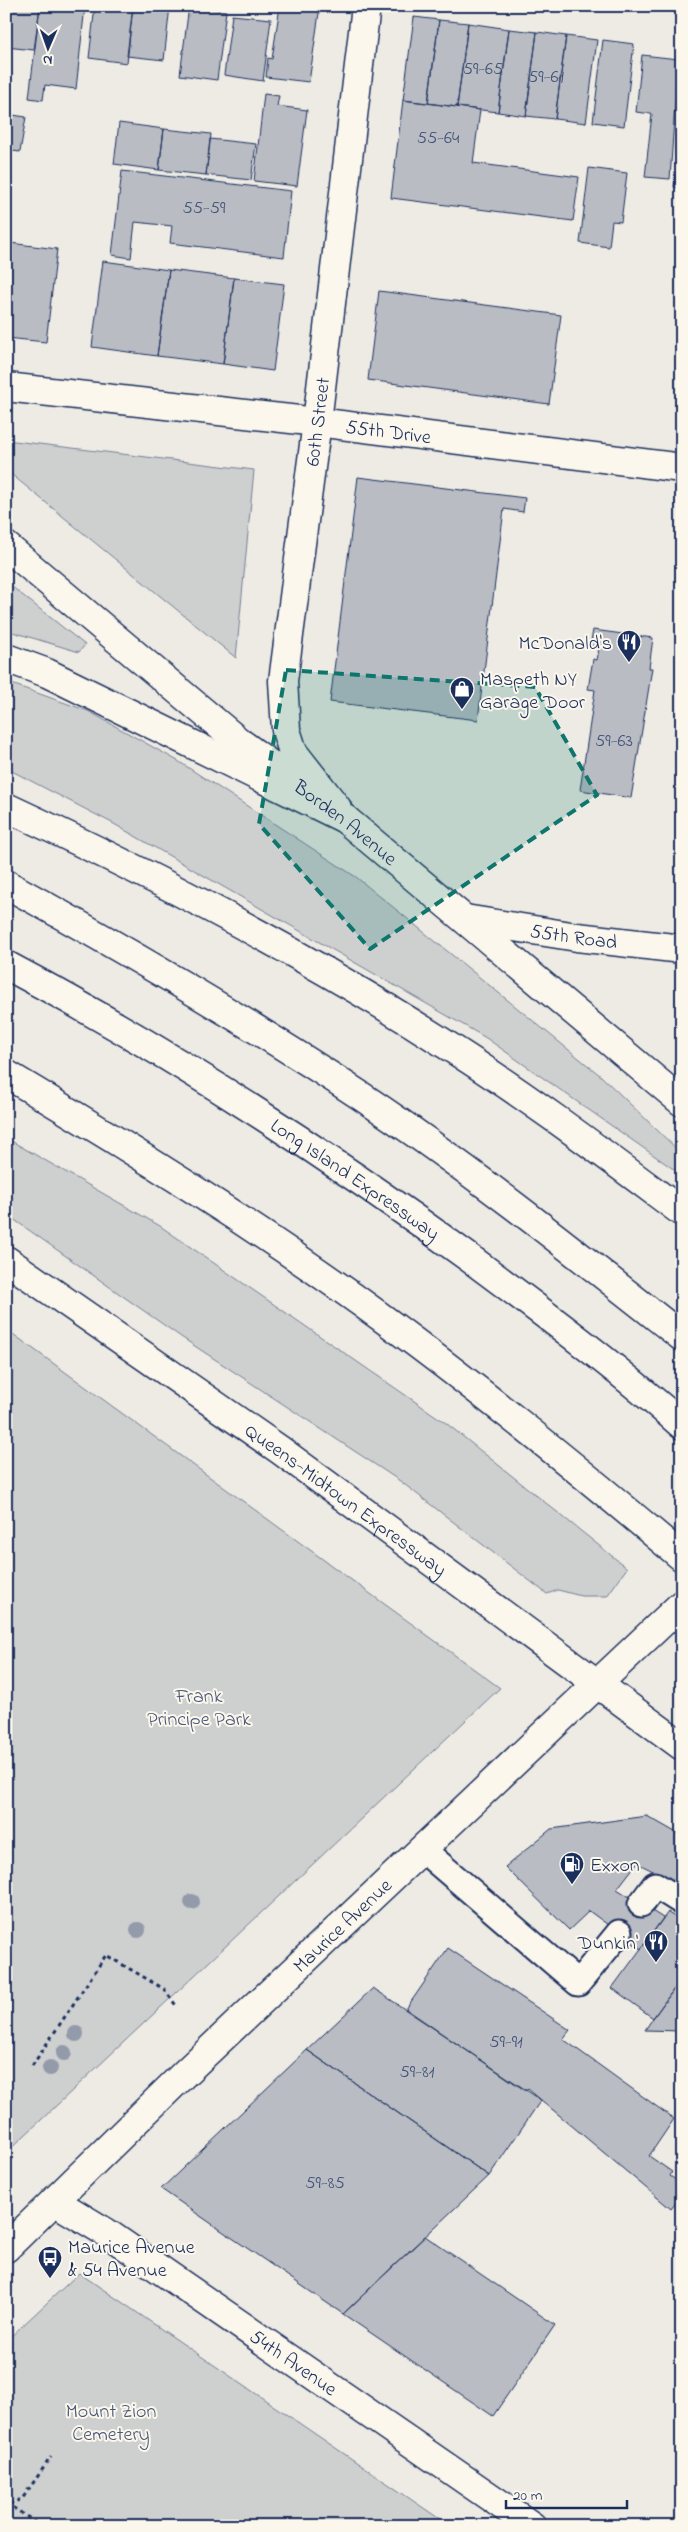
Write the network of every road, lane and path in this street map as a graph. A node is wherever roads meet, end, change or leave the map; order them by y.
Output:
1 (366, 6) edge
2 (6, 387) edge
3 (317, 422) junction
4 (682, 468) edge
5 (6, 546) edge
6 (6, 658) edge
7 (6, 807) edge
8 (345, 819) junction
9 (6, 884) edge
10 (465, 919) junction
11 (682, 949) edge
12 (6, 965) edge
13 (6, 1074) edge
14 (682, 1102) edge
15 (682, 1212) edge
16 (6, 1260) edge
17 (682, 1337) edge
18 (672, 1416) edge
19 (682, 1557) edge
20 (682, 1604) edge
21 (598, 1683) junction
22 (682, 1746) edge
23 (423, 1850) junction
24 (682, 1902) edge
25 (641, 1904) dead end
26 (618, 1932) dead end
27 (177, 2007) dead end
28 (32, 2066) dead end
29 (54, 2201) junction
30 (10, 2239) edge
31 (51, 2457) dead end
32 (8, 2503) edge
33 (41, 2526) edge
34 (532, 2526) edge

1 - 3 main road, 60th Street
2 - 3 main road, 55th Drive
3 - 4 main road, 55th Drive
3 - 8 main road, 60th Street
5 - 8 main road, Borden Avenue
6 - 8 main road
7 - 15 main road
8 - 10 main road, Borden Avenue
9 - 17 main road
10 - 11 main road, 55th Road
10 - 14 main road, Borden Avenue
12 - 18 main road, Long Island Expressway
13 - 19 main road
16 - 21 main road, Queens-Midtown Expressway
20 - 21 main road, Maurice Avenue
21 - 22 main road, Queens-Midtown Expressway
21 - 23 main road, Maurice Avenue
23 - 26 lane
23 - 29 main road, Maurice Avenue
24 - 25 lane
27 - 28 path
29 - 30 main road, Maurice Avenue
29 - 34 main road, 54th Avenue
31 - 32 path
32 - 33 path

